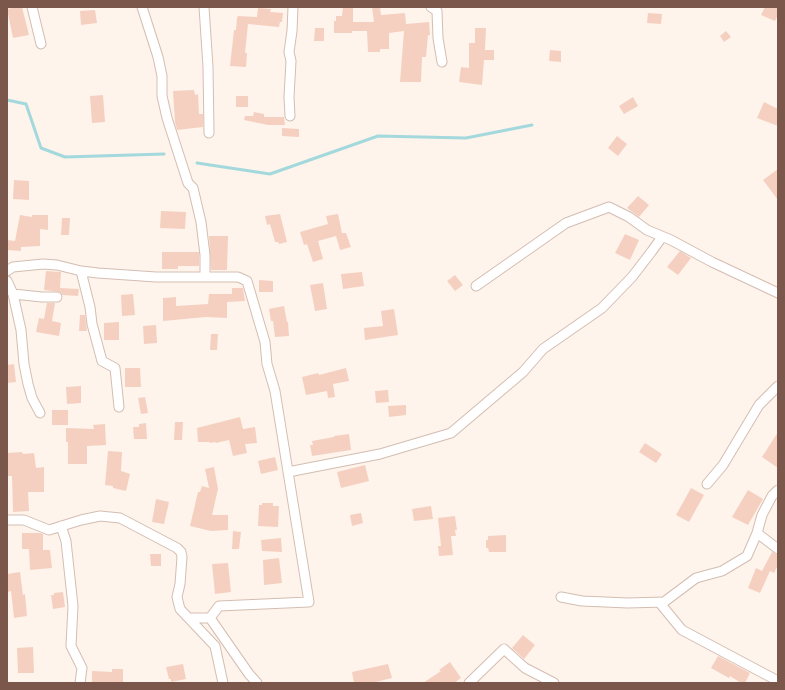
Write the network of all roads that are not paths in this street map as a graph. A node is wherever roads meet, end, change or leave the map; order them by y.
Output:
1 (32, 7) edge
2 (142, 7) edge
3 (204, 7) edge
4 (293, 7) edge
5 (436, 8) edge
6 (41, 44) dead end
7 (442, 62) dead end
8 (290, 116) dead end
9 (209, 133) dead end
10 (662, 237) junction
11 (7, 271) edge
12 (81, 271) junction
13 (205, 276) junction
14 (7, 281) edge
15 (476, 286) dead end
16 (778, 293) edge
17 (13, 294) junction
18 (57, 297) dead end
19 (778, 386) edge
20 (119, 407) dead end
21 (40, 413) dead end
22 (288, 472) junction
23 (707, 484) dead end
24 (778, 490) edge
25 (7, 520) edge
26 (61, 526) junction
27 (757, 533) junction
28 (778, 549) edge
29 (561, 597) dead end
30 (659, 602) junction
31 (189, 618) junction
32 (210, 618) junction
33 (778, 680) edge
34 (80, 683) edge
35 (223, 683) edge
36 (257, 683) edge
37 (468, 683) edge
38 (554, 683) edge

1 - 6 street
2 - 13 street
3 - 9 street
4 - 8 street
5 - 7 street
10 - 15 street
10 - 16 street
10 - 22 street
11 - 12 street
12 - 13 street
12 - 20 street
13 - 22 street
14 - 17 street
17 - 18 street
17 - 21 street
19 - 23 street
22 - 32 street
24 - 27 street
25 - 26 street
26 - 31 street
26 - 34 street
27 - 28 street
27 - 30 street
29 - 30 street
30 - 33 street
31 - 32 street
31 - 35 street
32 - 36 street
37 - 38 street

